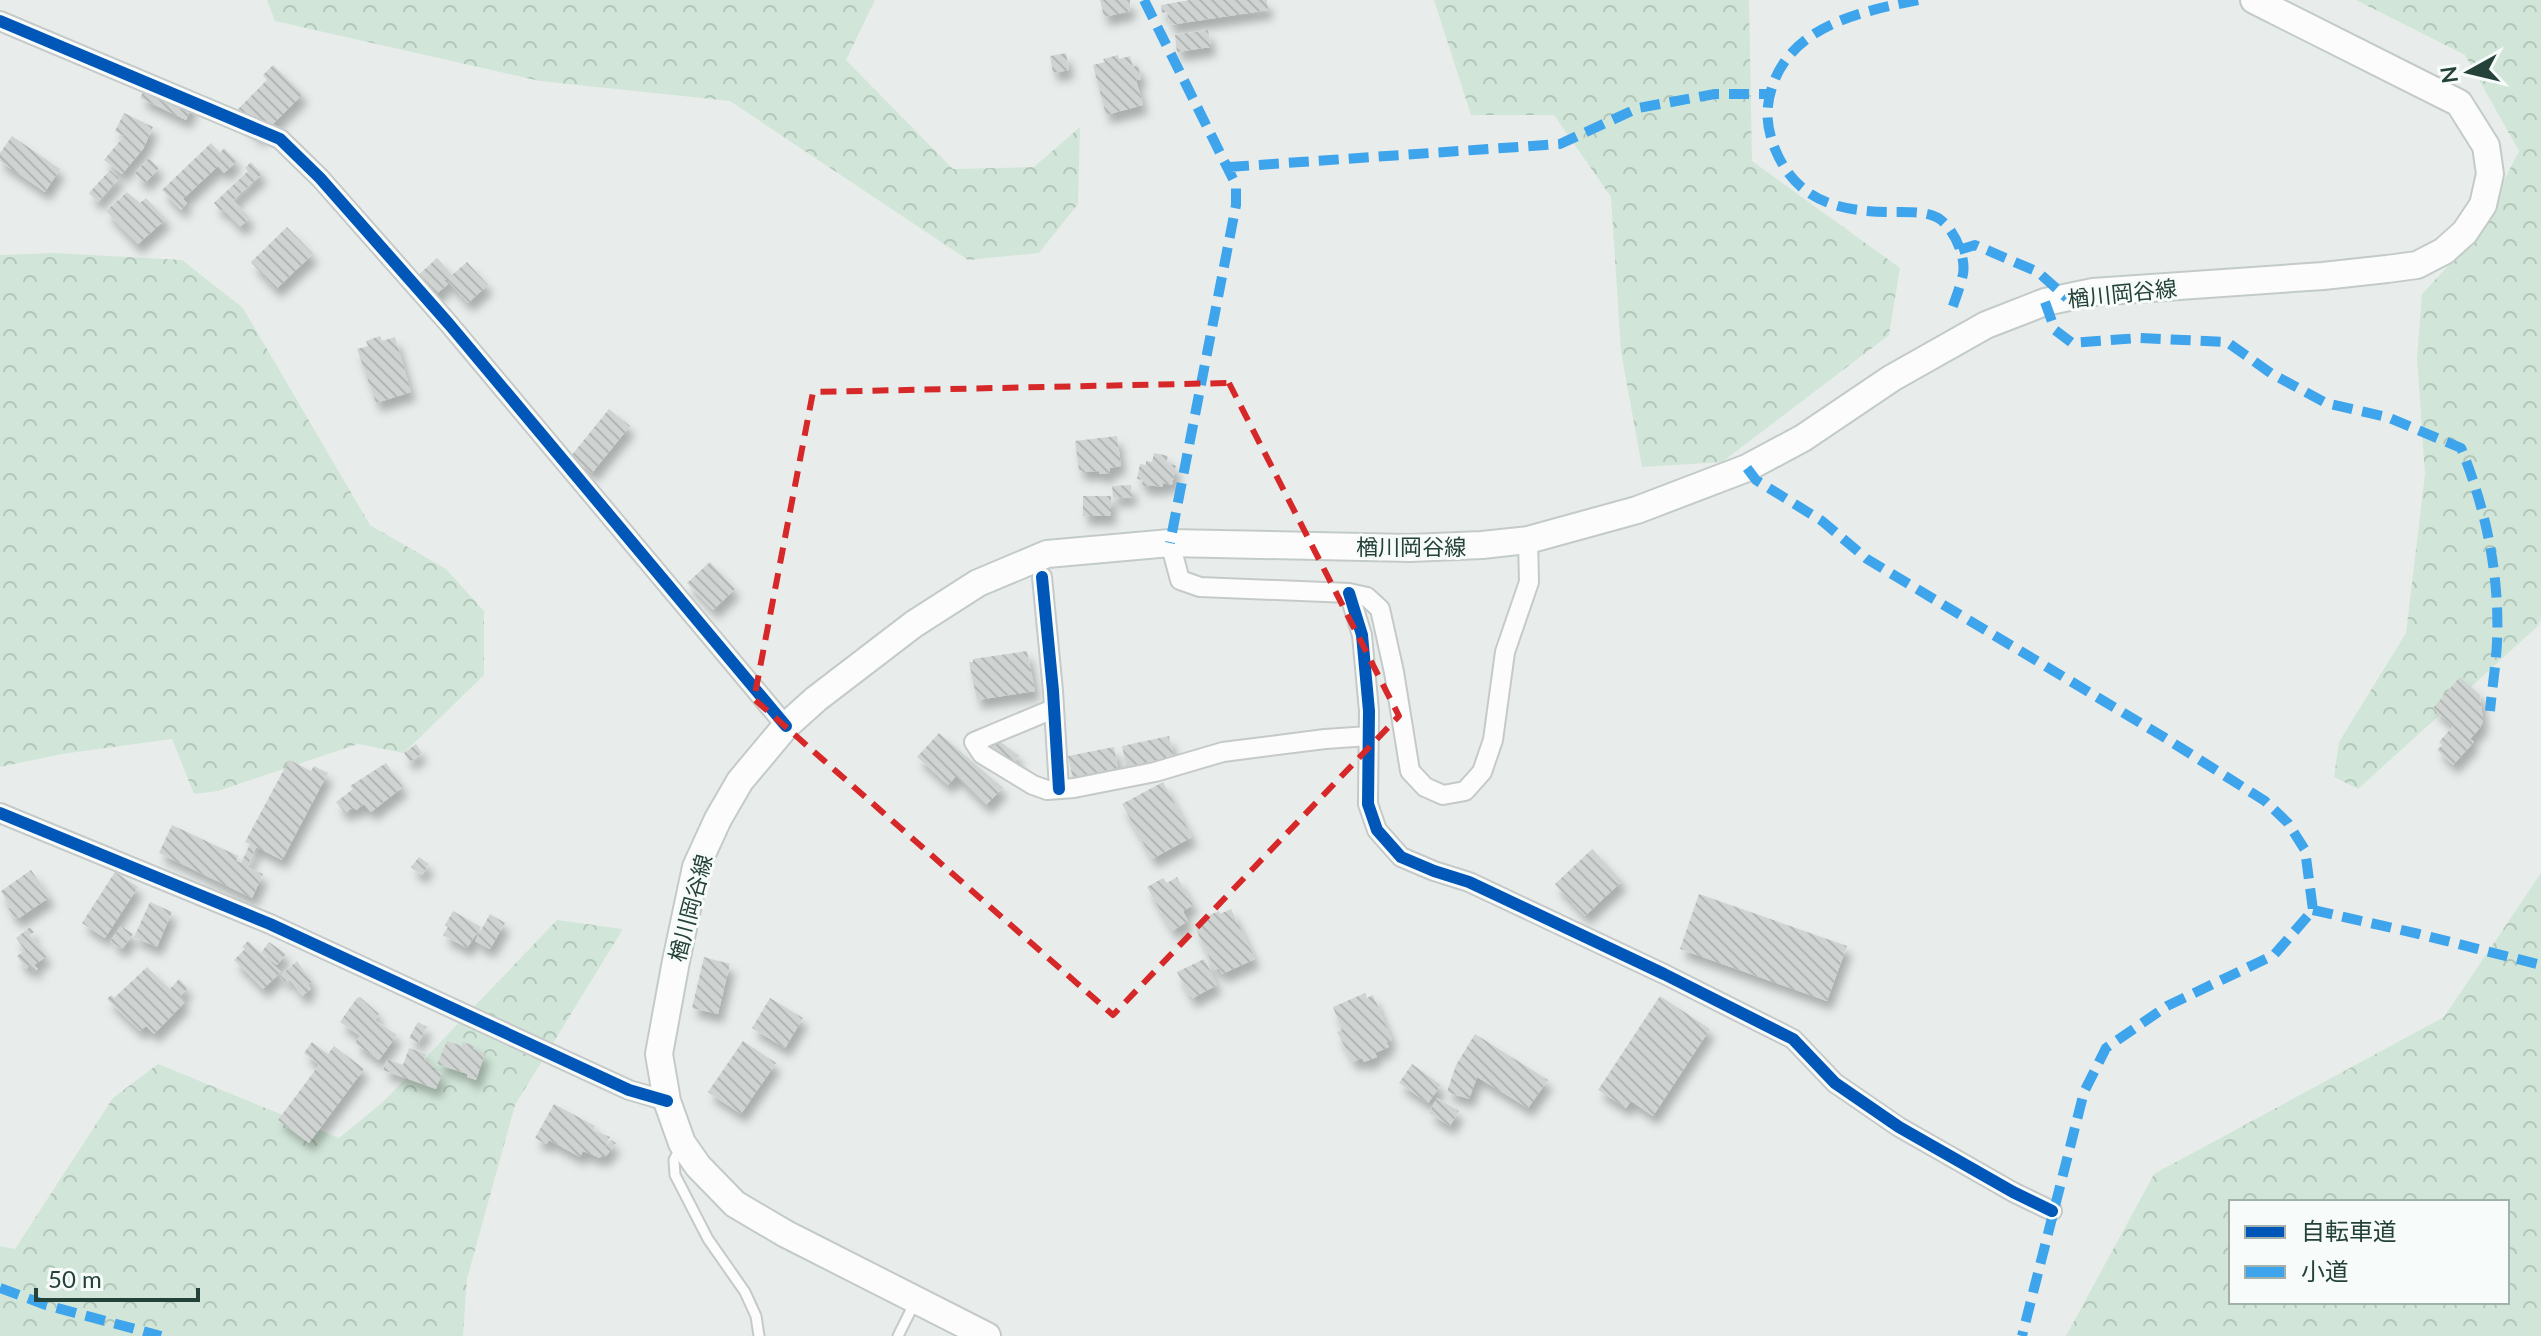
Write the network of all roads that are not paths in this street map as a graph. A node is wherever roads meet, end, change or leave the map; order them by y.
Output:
1 (2254, 0) edge
2 (0, 21) edge
3 (1528, 540) junction
4 (1170, 543) junction
5 (1042, 577) dead end
6 (1349, 593) junction
7 (1053, 709) junction
8 (786, 726) junction
9 (1369, 736) junction
10 (1059, 789) junction
11 (0, 813) edge
12 (667, 1101) junction
13 (682, 1143) junction
14 (2052, 1211) dead end
15 (916, 1299) junction
16 (759, 1336) edge
17 (898, 1336) edge
18 (987, 1336) edge

1 - 3 main road, 楢川岡谷線
2 - 8 street
3 - 4 main road, 楢川岡谷線
3 - 6 street
4 - 6 street
4 - 8 main road, 楢川岡谷線
5 - 7 street
6 - 9 street
7 - 10 street
7 - 10 street
8 - 12 main road, 楢川岡谷線
9 - 10 street
9 - 14 street
11 - 12 street
12 - 13 main road, 楢川岡谷線
13 - 15 main road, 楢川岡谷線
13 - 16 lane
15 - 17 lane
15 - 18 main road, 楢川岡谷線

